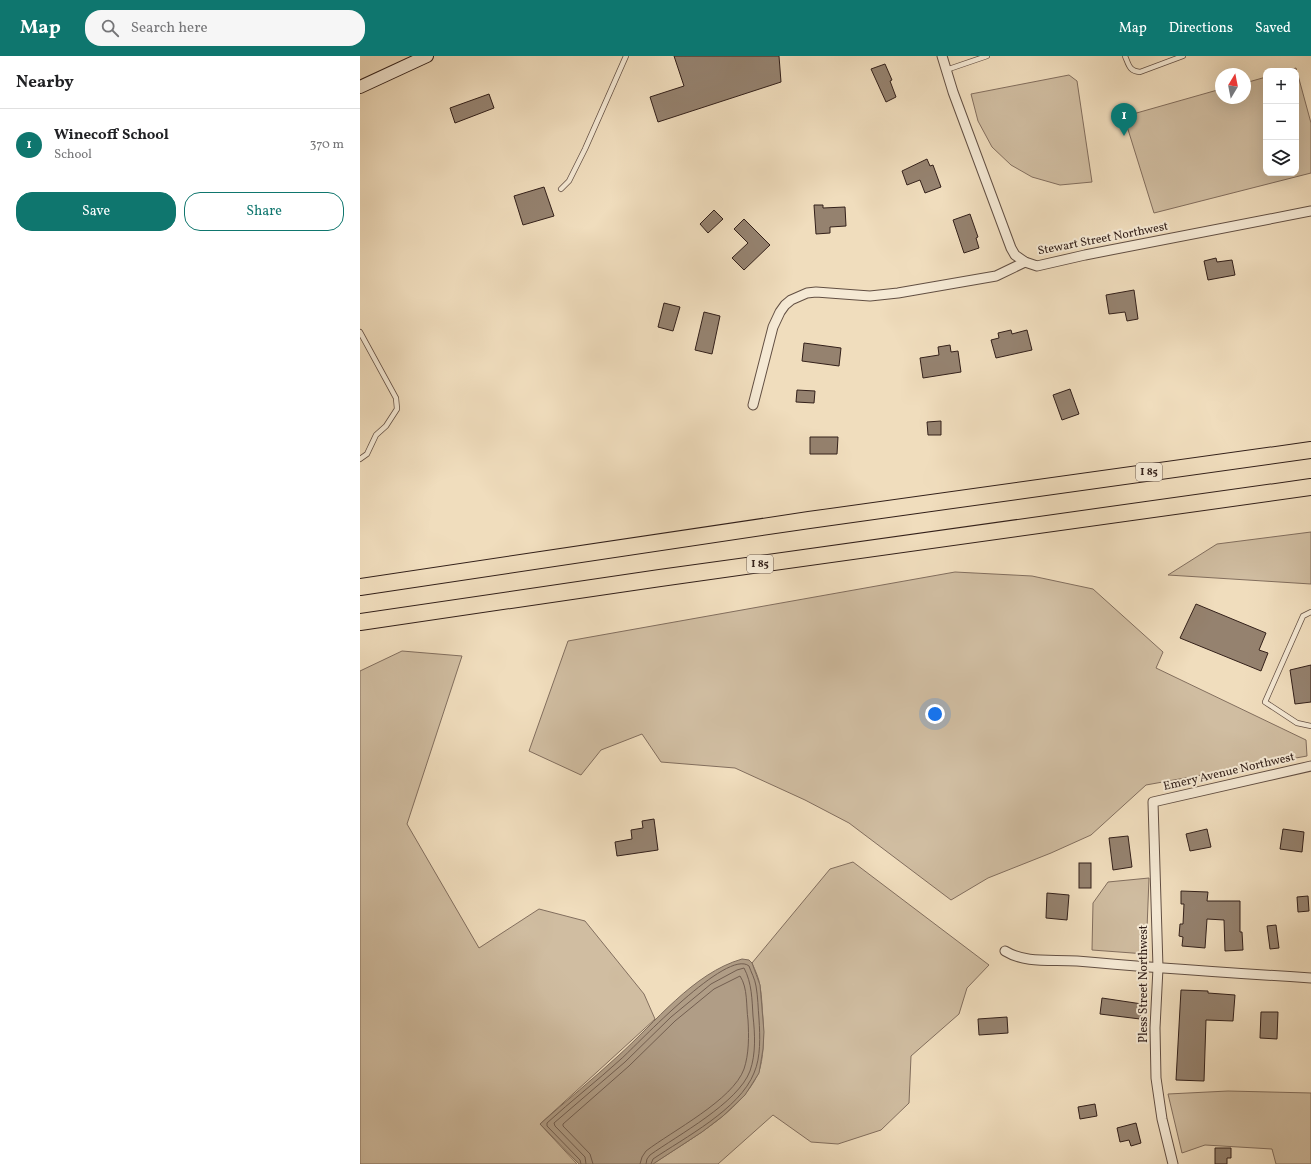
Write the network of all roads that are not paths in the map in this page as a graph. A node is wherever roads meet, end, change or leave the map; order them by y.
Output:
1 (427, 56) edge
2 (626, 56) edge
3 (942, 56) edge
4 (987, 56) edge
5 (1125, 56) edge
6 (1183, 56) edge
7 (946, 70) junction
8 (360, 87) edge
9 (561, 189) dead end
10 (1311, 211) edge
11 (1025, 262) junction
12 (360, 332) edge
13 (753, 404) dead end
14 (1311, 450) edge
15 (360, 459) edge
16 (1311, 487) edge
17 (360, 587) edge
18 (1311, 612) edge
19 (360, 622) edge
20 (1311, 726) edge
21 (1311, 766) edge
22 (1153, 802) joint
23 (1005, 951) dead end
24 (1158, 968) junction
25 (1311, 978) edge
26 (1173, 1164) edge

1 - 8 street
2 - 9 lane
3 - 7 street, Stewart Street Northwest
4 - 7 lane
5 - 6 lane
7 - 11 street, Stewart Street Northwest
10 - 11 street, Stewart Street Northwest
11 - 13 street
12 - 15 lane
14 - 17 highway, I 85
16 - 19 highway, I 85
18 - 20 lane
21 - 22 street, Emery Avenue Northwest
22 - 24 street, Pless Street Northwest
23 - 24 street
24 - 25 street
24 - 26 street, Pless Street Northwest

